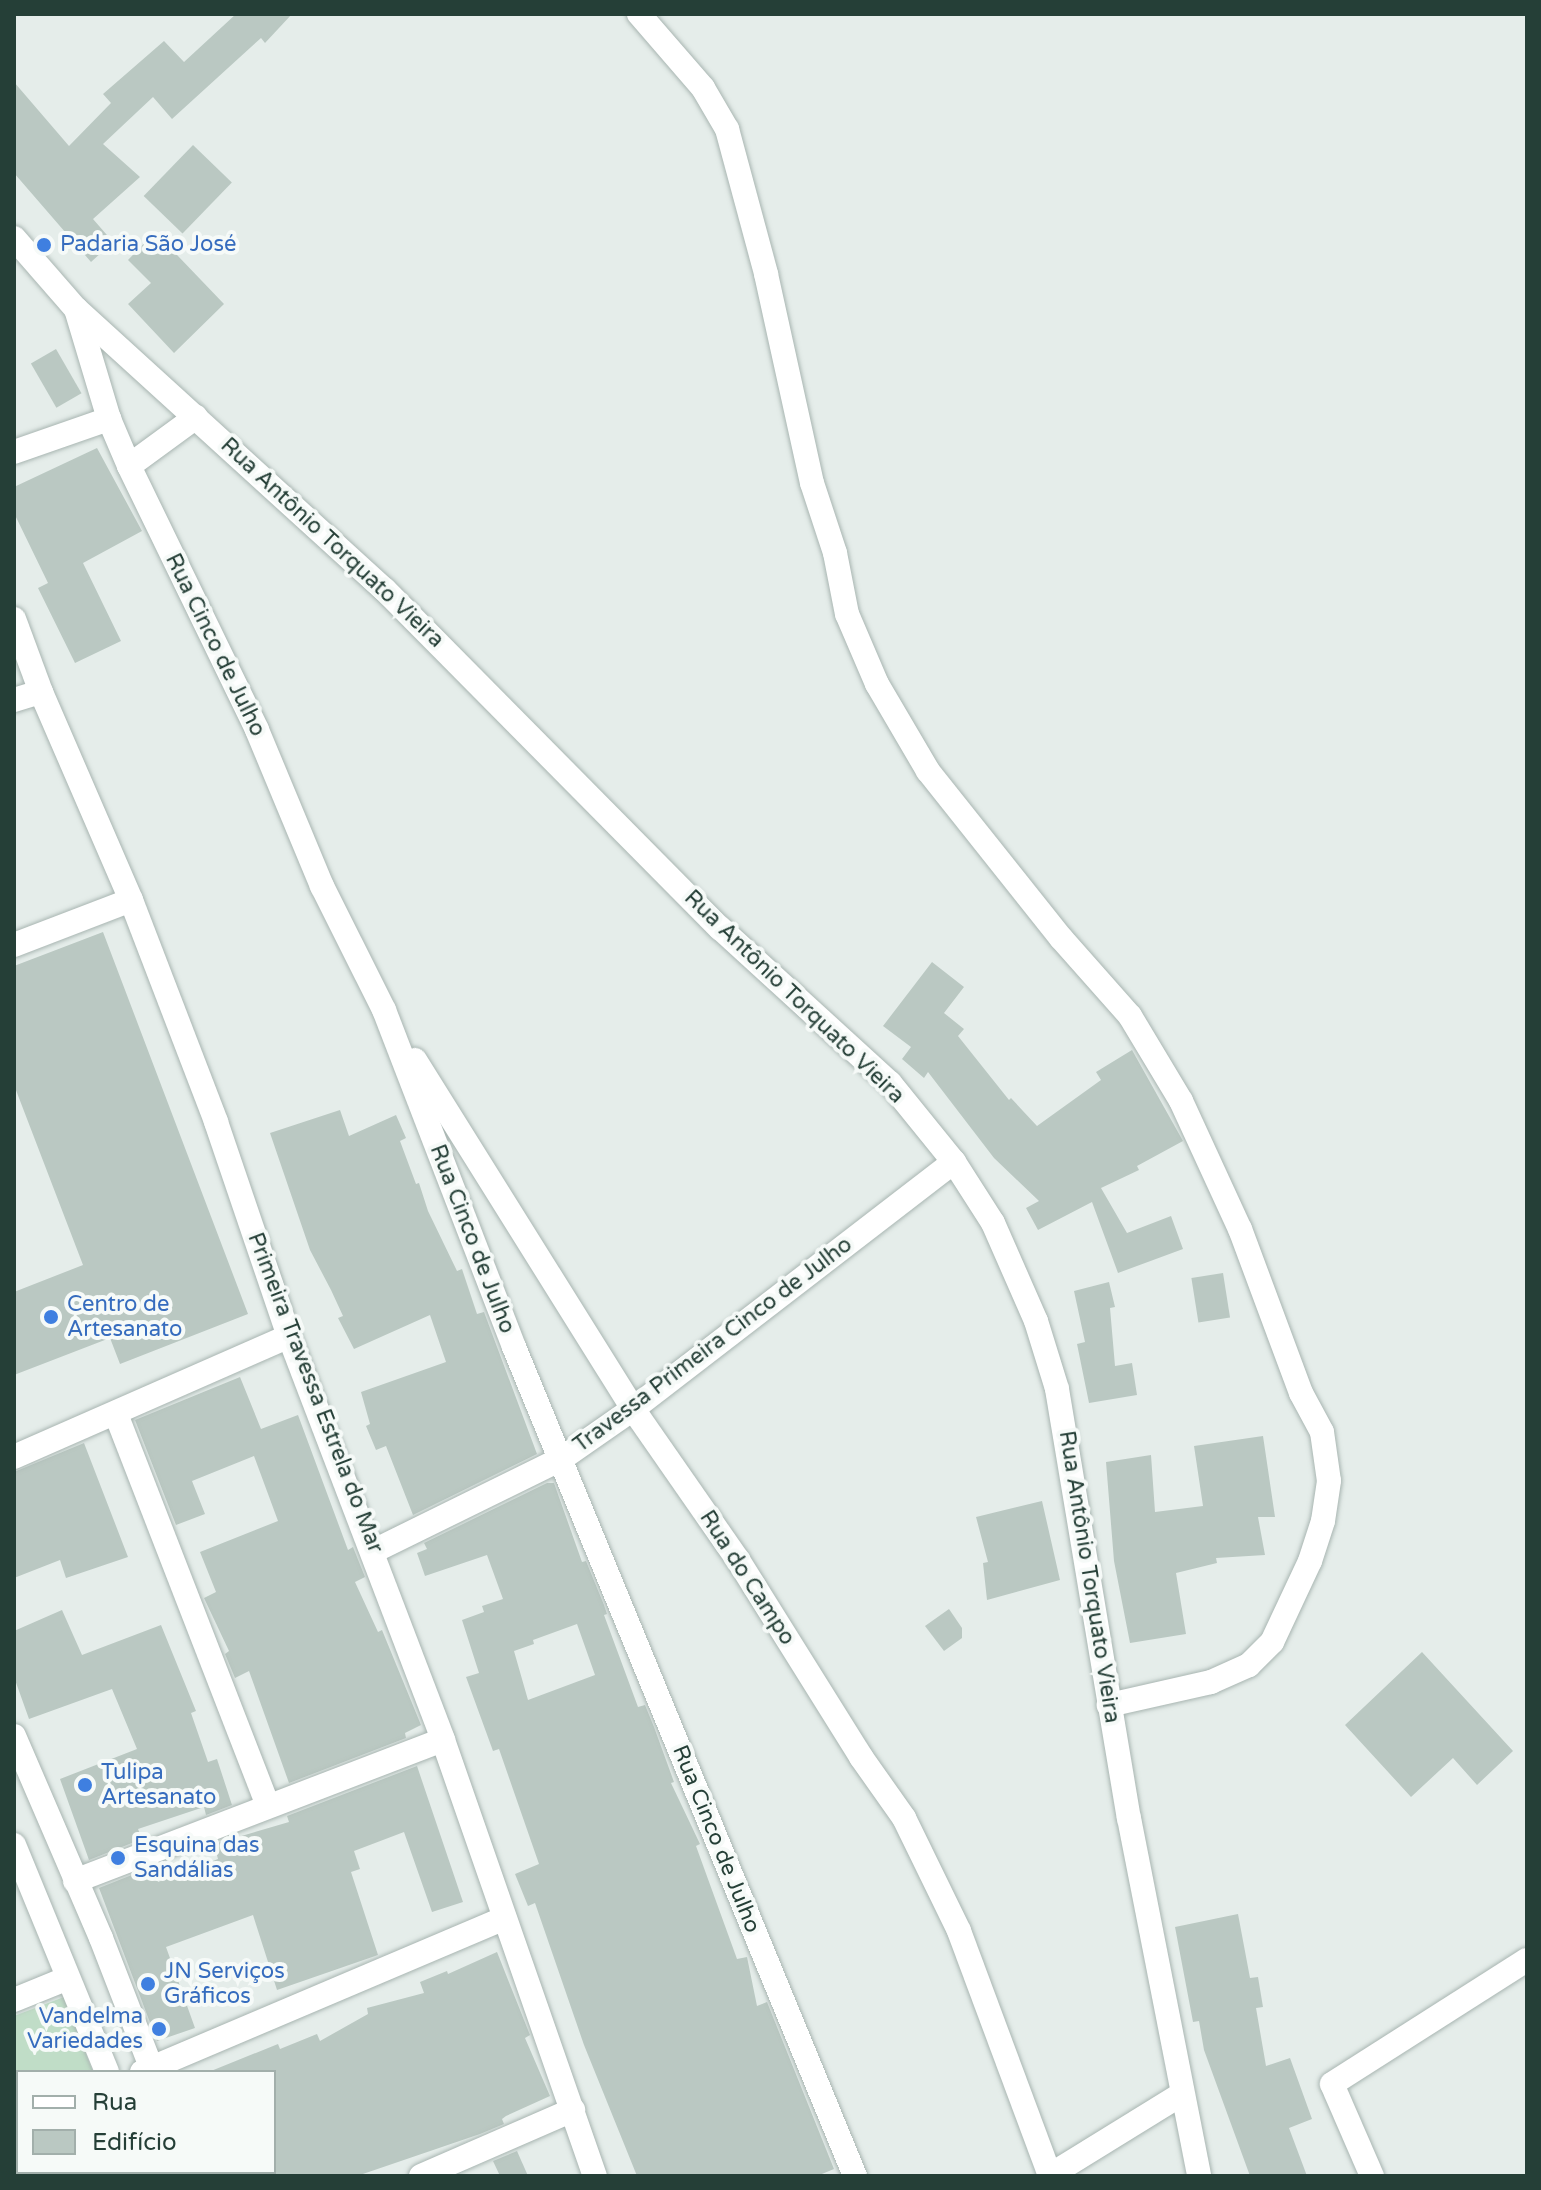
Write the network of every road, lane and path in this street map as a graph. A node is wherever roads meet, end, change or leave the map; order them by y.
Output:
1 (639, 14) edge
2 (14, 238) edge
3 (76, 309) junction
4 (196, 417) junction
5 (109, 419) junction
6 (14, 452) edge
7 (129, 466) junction
8 (14, 619) edge
9 (41, 692) junction
10 (14, 700) edge
11 (131, 900) junction
12 (14, 945) edge
13 (384, 1010) junction
14 (954, 1162) junction
15 (289, 1336) junction
16 (633, 1409) junction
17 (116, 1414) junction
18 (14, 1457) edge
19 (561, 1459) junction
20 (374, 1551) junction
21 (1109, 1705) junction
22 (14, 1736) edge
23 (443, 1740) junction
24 (268, 1806) junction
25 (14, 1845) edge
26 (75, 1881) junction
27 (502, 1919) junction
28 (1527, 1960) edge
29 (68, 1978) junction
30 (14, 2000) edge
31 (106, 2070) edge
32 (149, 2070) edge
33 (151, 2070) edge
34 (1182, 2094) junction
35 (573, 2110) junction
36 (421, 2176) edge
37 (595, 2176) edge
38 (855, 2176) edge
39 (1049, 2176) edge
40 (1199, 2176) edge
41 (1372, 2176) edge

1 - 21 street
2 - 3 street, Rua Antônio Torquato Vieira
3 - 4 street, Rua Antônio Torquato Vieira
3 - 5 street, Rua Cinco de Julho
4 - 7 street
4 - 14 street, Rua Antônio Torquato Vieira
5 - 6 street
5 - 7 street, Rua Cinco de Julho
7 - 13 street, Rua Cinco de Julho
8 - 9 street, Primeira Travessa Estrela do Mar
9 - 10 street
9 - 11 street, Primeira Travessa Estrela do Mar
11 - 12 street
11 - 15 street, Primeira Travessa Estrela do Mar
13 - 16 street, Rua do Campo
13 - 19 street, Rua Cinco de Julho
14 - 16 street, Travessa Primeira Cinco de Julho
14 - 21 street, Rua Antônio Torquato Vieira
15 - 17 street
15 - 20 street, Primeira Travessa Estrela do Mar
16 - 19 street, Travessa Primeira Cinco de Julho
16 - 39 street, Rua do Campo
17 - 18 street
17 - 24 street
19 - 20 street, Travessa Primeira Cinco de Julho
19 - 38 street, Rua Cinco de Julho
20 - 23 street, Primeira Travessa Estrela do Mar
21 - 34 street, Rua Antônio Torquato Vieira
22 - 26 street
23 - 24 street
23 - 27 street, Primeira Travessa Estrela do Mar
24 - 26 street
25 - 29 street
26 - 32 street
27 - 33 street
27 - 35 street, Primeira Travessa Estrela do Mar
28 - 41 street
29 - 30 street
29 - 31 street
34 - 39 street
34 - 40 street, Rua Antônio Torquato Vieira
35 - 36 street
35 - 37 street, Primeira Travessa Estrela do Mar

